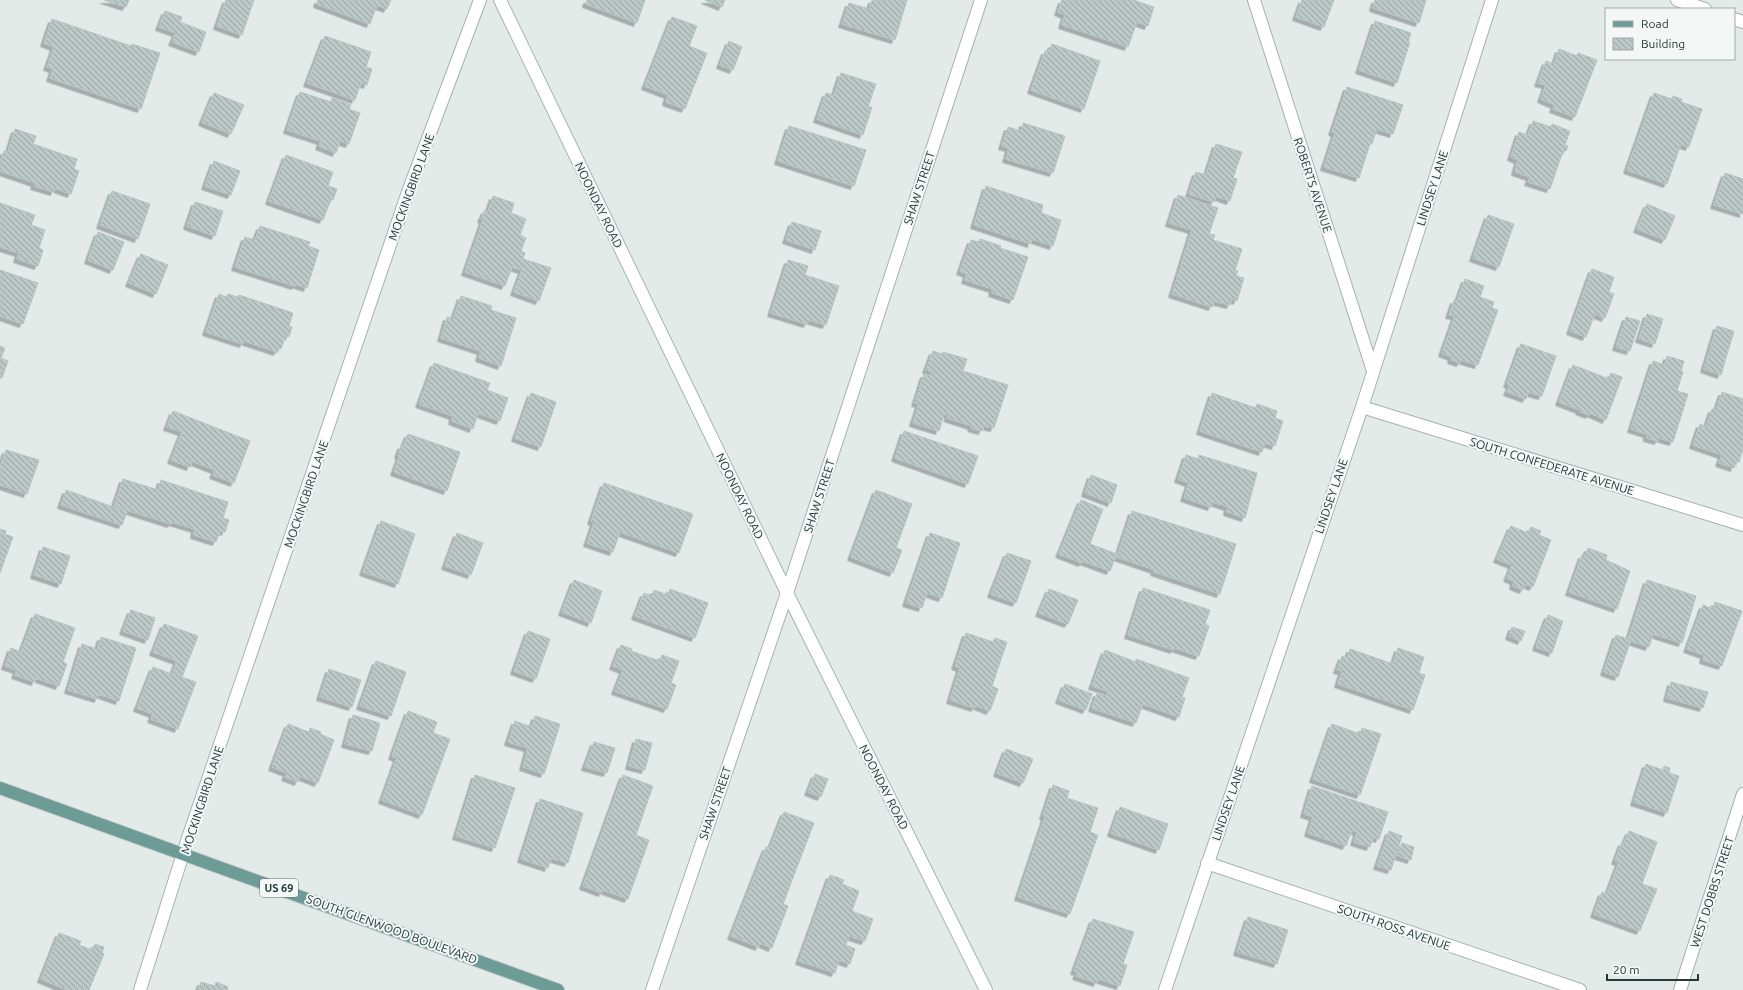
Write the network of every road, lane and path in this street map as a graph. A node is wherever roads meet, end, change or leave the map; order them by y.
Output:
1 (480, 0) edge
2 (500, 0) edge
3 (981, 0) edge
4 (1254, 0) edge
5 (1492, 0) edge
6 (1677, 0) edge
7 (1702, 8) edge
8 (1373, 371) junction
9 (1362, 407) junction
10 (1743, 525) edge
11 (787, 593) junction
12 (0, 788) edge
13 (1743, 794) edge
14 (184, 854) junction
15 (1207, 863) junction
16 (140, 990) edge
17 (558, 990) edge
18 (652, 990) edge
19 (986, 990) edge
20 (1165, 990) edge
21 (1580, 990) edge
22 (1680, 990) edge

1 - 14 street, MOCKINGBIRD LANE
2 - 11 street, NOONDAY ROAD
3 - 11 street, SHAW STREET
4 - 8 street, ROBERTS AVENUE
5 - 8 street, LINDSEY LANE
6 - 7 street
8 - 9 street, LINDSEY LANE
9 - 10 street, SOUTH CONFEDERATE AVENUE
9 - 15 street, LINDSEY LANE
11 - 18 street, SHAW STREET
11 - 19 street, NOONDAY ROAD
12 - 14 main road, SOUTH GLENWOOD BOULEVARD / US 69
13 - 22 street, WEST DOBBS STREET
14 - 16 street, MOCKINGBIRD LANE
14 - 17 main road, SOUTH GLENWOOD BOULEVARD / US 69
15 - 20 street, LINDSEY LANE
15 - 21 street, SOUTH ROSS AVENUE

